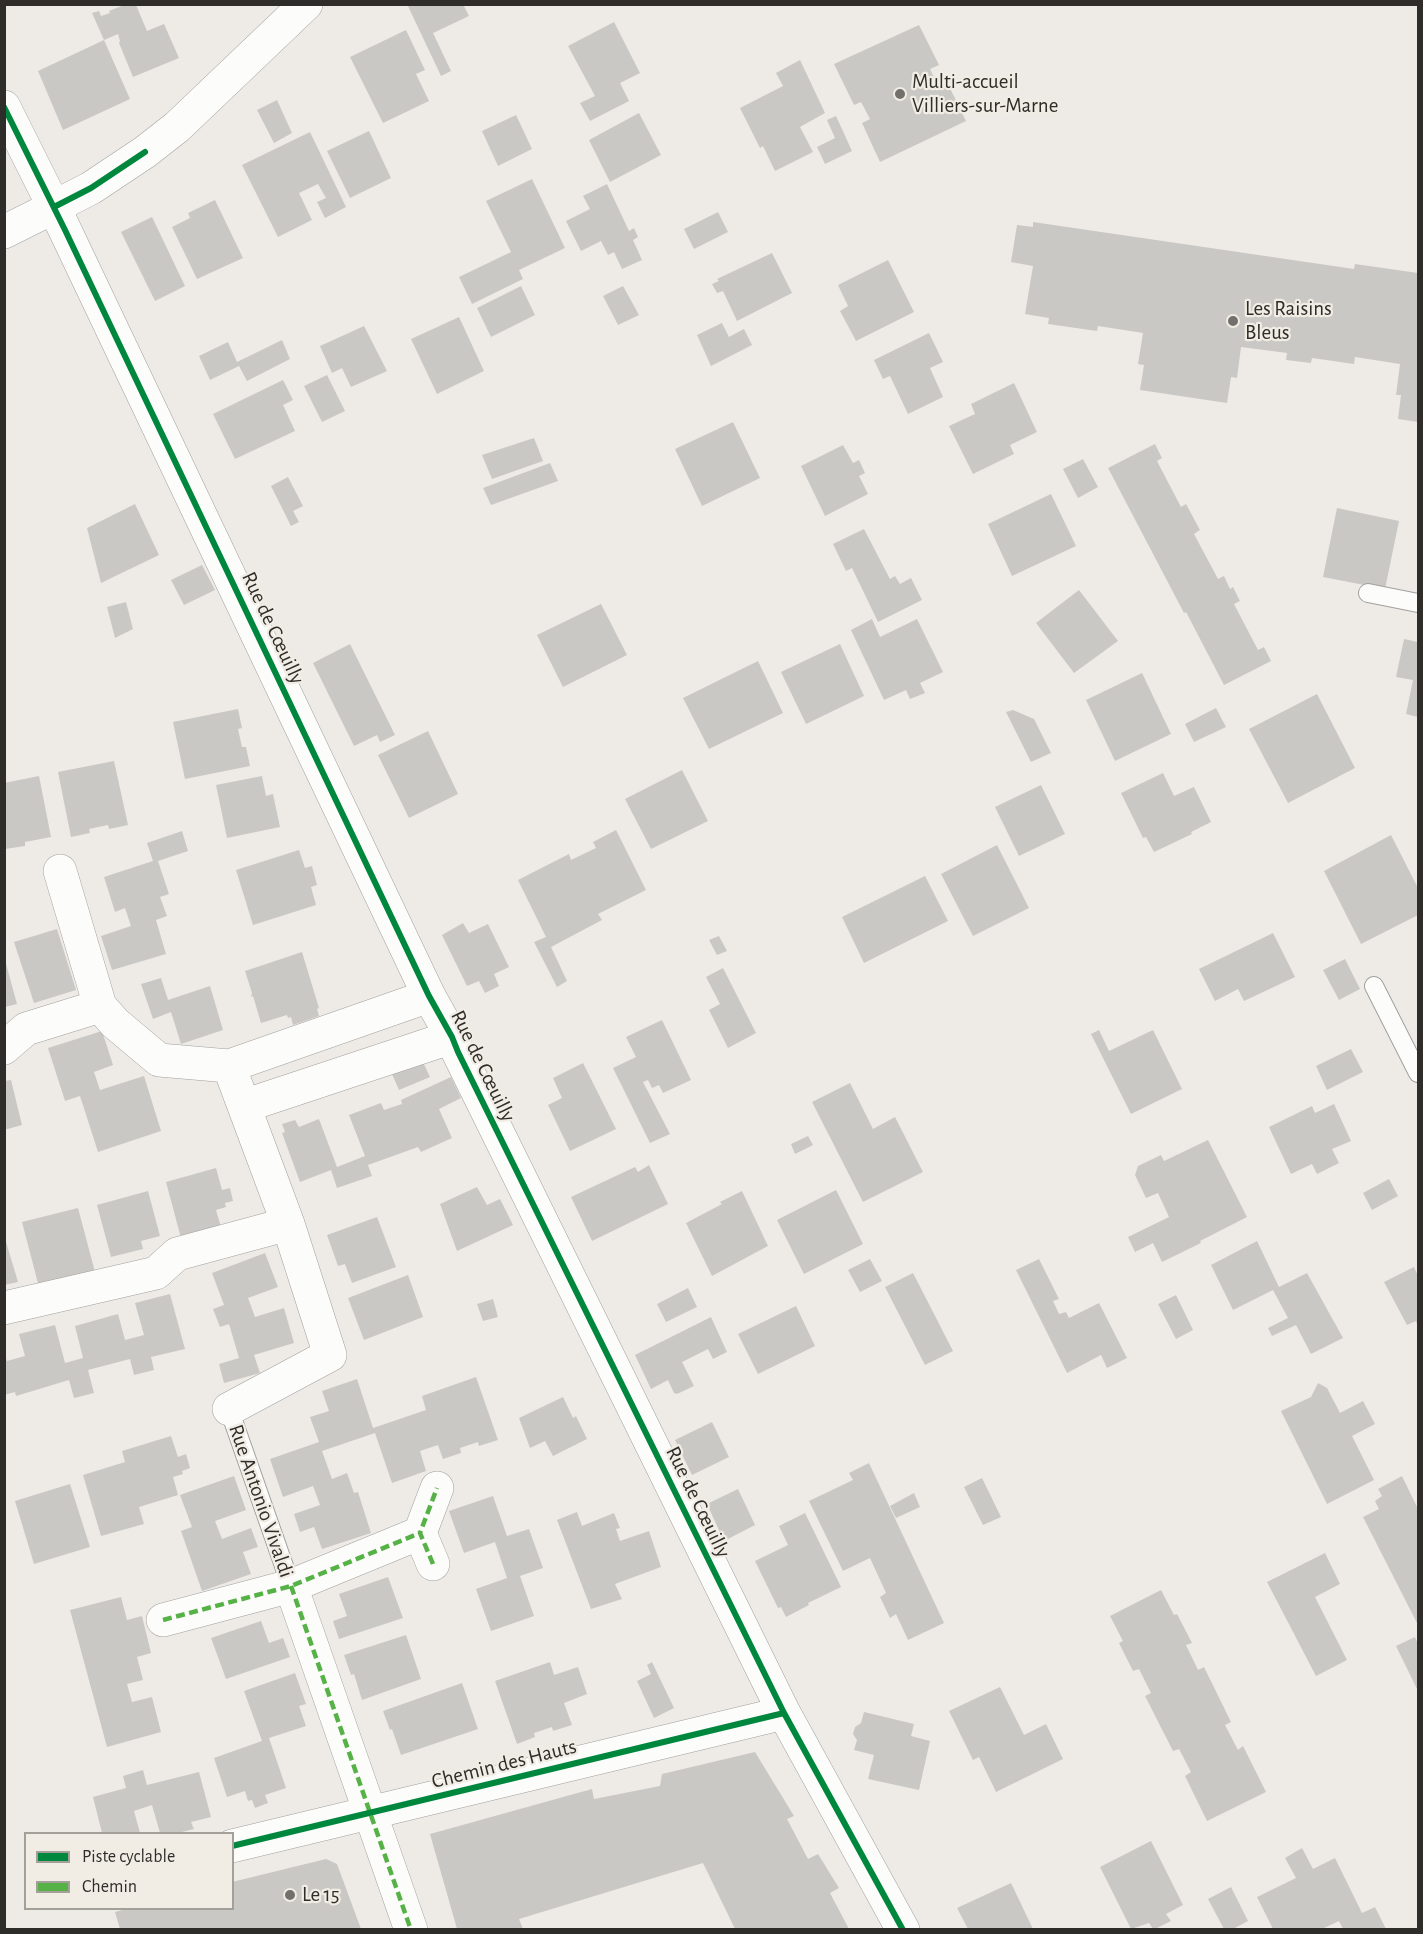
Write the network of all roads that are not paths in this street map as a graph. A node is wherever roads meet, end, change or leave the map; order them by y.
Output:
1 (306, 4) edge
2 (4, 107) edge
3 (54, 207) junction
4 (4, 232) edge
5 (1368, 593) dead end
6 (1419, 603) edge
7 (60, 871) dead end
8 (1374, 986) dead end
9 (429, 996) junction
10 (100, 1006) junction
11 (452, 1036) junction
12 (4, 1048) edge
13 (229, 1066) junction
14 (1419, 1073) edge
15 (244, 1106) junction
16 (288, 1224) junction
17 (4, 1308) edge
18 (230, 1409) joint
19 (437, 1488) dead end
20 (420, 1533) junction
21 (433, 1564) dead end
22 (291, 1586) junction
23 (163, 1620) dead end
24 (784, 1713) junction
25 (371, 1814) junction
26 (234, 1846) edge
27 (411, 1929) edge
28 (903, 1929) edge

1 - 3 street
2 - 3 street, Rue de Cœuilly
3 - 4 street
3 - 9 street, Rue de Cœuilly
5 - 6 lane
7 - 10 street
8 - 14 lane
9 - 11 street, Rue de Cœuilly
9 - 13 street
10 - 12 street
10 - 13 street
11 - 15 street
11 - 24 street, Rue de Cœuilly
13 - 15 street, Rue Antonio Vivaldi
15 - 16 street, Rue Antonio Vivaldi
16 - 17 street
16 - 18 street, Rue Antonio Vivaldi
18 - 22 lane, Rue Antonio Vivaldi
19 - 20 street
20 - 21 street
20 - 22 street
22 - 23 street
22 - 25 street, Rue Antonio Vivaldi
24 - 25 street, Chemin des Hauts
24 - 28 street, Rue de Cœuilly
25 - 26 street, Chemin des Hauts
25 - 27 street, Rue Antonio Vivaldi

